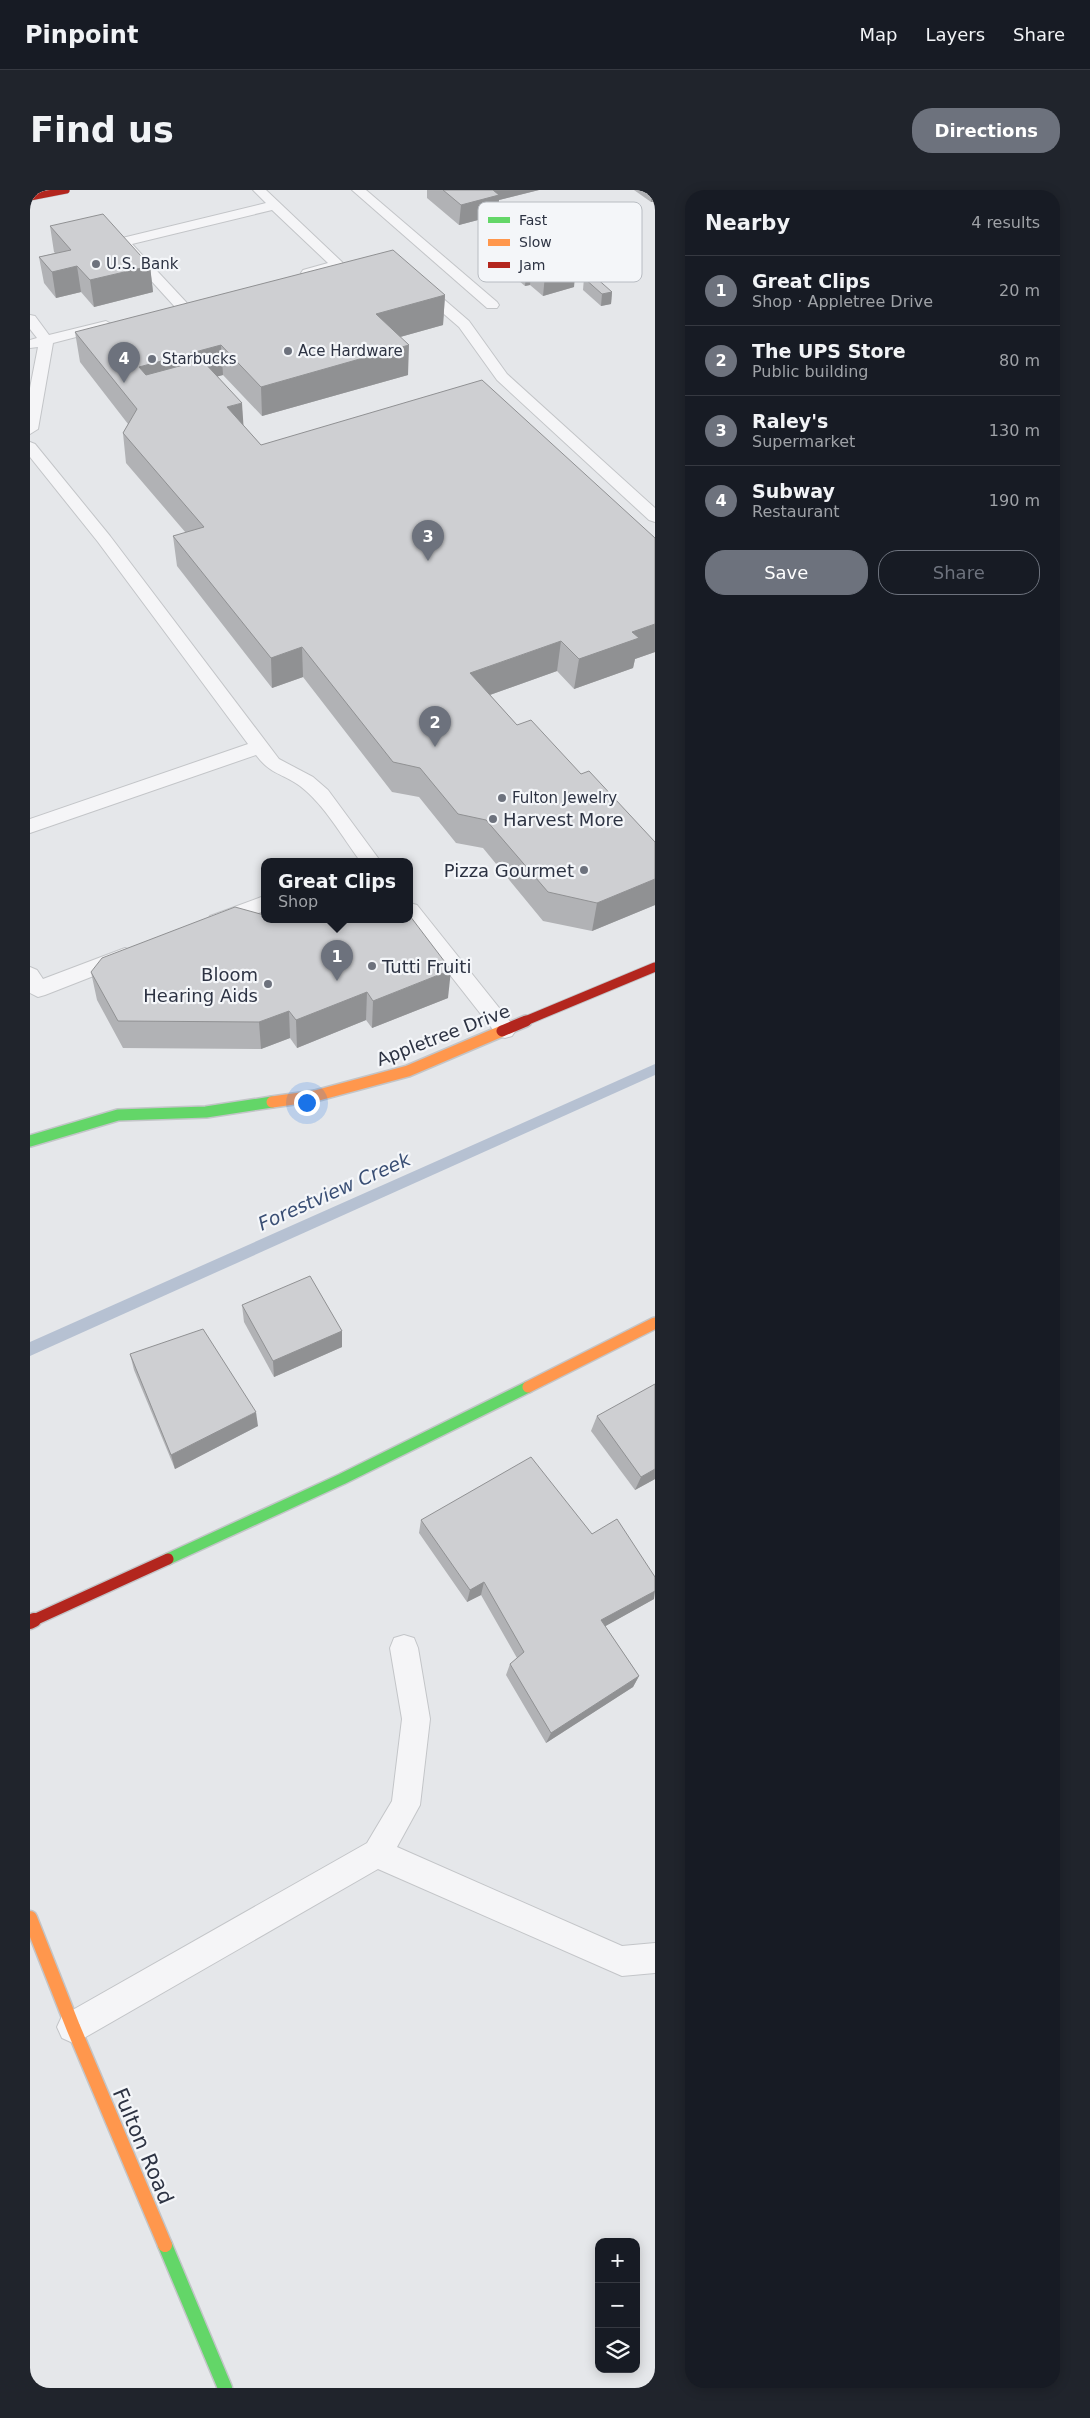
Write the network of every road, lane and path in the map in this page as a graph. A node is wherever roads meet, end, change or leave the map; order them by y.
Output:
1 (66, 190) edge
2 (258, 190) edge
3 (358, 190) edge
4 (44, 195) junction
5 (30, 196) edge
6 (30, 202) edge
7 (275, 205) junction
8 (407, 275) edge
9 (292, 277) edge
10 (492, 305) dead end
11 (162, 310) edge
12 (30, 319) edge
13 (123, 320) edge
14 (46, 340) junction
15 (30, 344) edge
16 (30, 430) edge
17 (30, 447) edge
18 (655, 517) edge
19 (260, 747) junction
20 (30, 826) edge
21 (368, 858) edge
22 (261, 904) edge
23 (413, 914) edge
24 (201, 927) edge
25 (147, 948) edge
26 (655, 967) edge
27 (30, 975) edge
28 (505, 1030) junction
29 (30, 1141) edge
30 (655, 1323) edge
31 (30, 1622) edge
32 (404, 1648) dead end
33 (377, 1853) junction
34 (30, 1918) edge
35 (655, 1958) edge
36 (73, 2027) junction
37 (225, 2388) edge

1 - 4 street
2 - 7 lane
3 - 10 lane
4 - 5 street
4 - 6 street
7 - 9 lane
7 - 11 lane
8 - 18 lane
12 - 14 lane
13 - 14 lane
14 - 15 lane
14 - 16 lane
17 - 19 lane
19 - 20 lane
19 - 21 lane
22 - 24 lane
23 - 28 lane
25 - 27 lane
26 - 28 street, Appletree Drive
28 - 29 street, Appletree Drive
30 - 31 street
32 - 33 lane
33 - 35 lane
33 - 36 lane
34 - 36 street, Fulton Road
36 - 37 street, Fulton Road

